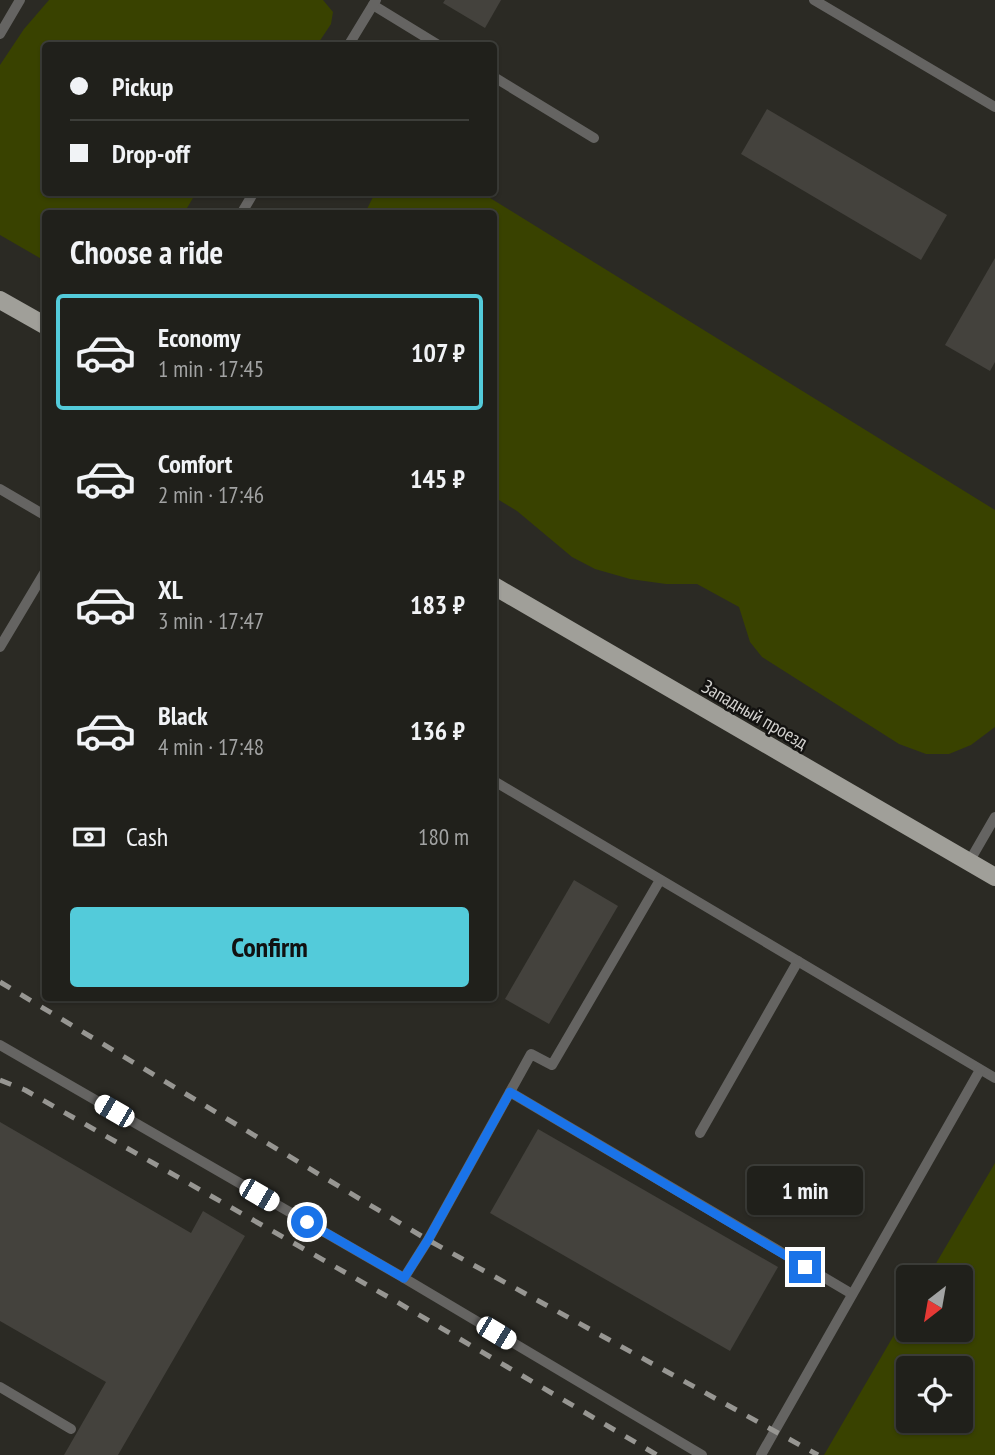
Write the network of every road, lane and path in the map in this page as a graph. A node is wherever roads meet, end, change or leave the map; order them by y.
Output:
1 (20, 0) edge
2 (814, 0) edge
3 (375, 3) edge
4 (0, 34) edge
5 (351, 42) edge
6 (434, 42) edge
7 (497, 80) edge
8 (995, 107) edge
9 (594, 138) dead end
10 (0, 300) edge
11 (42, 324) edge
12 (0, 489) edge
13 (42, 514) edge
14 (42, 577) edge
15 (497, 588) edge
16 (0, 647) edge
17 (497, 783) edge
18 (995, 817) edge
19 (969, 862) junction
20 (995, 877) edge
21 (660, 880) junction
22 (798, 961) junction
23 (0, 1045) edge
24 (980, 1070) junction
25 (995, 1078) edge
26 (510, 1092) junction
27 (700, 1133) dead end
28 (404, 1278) junction
29 (852, 1294) junction
30 (0, 1387) edge
31 (71, 1429) dead end
32 (702, 1455) edge
33 (761, 1455) edge

1 - 4 lane
2 - 8 lane
3 - 5 lane
3 - 6 lane
7 - 9 lane
10 - 11 main road
12 - 13 lane
14 - 16 lane
15 - 19 main road, Западный проезд
17 - 21 lane
18 - 19 lane
19 - 20 main road, Западный проезд
21 - 22 lane
21 - 26 lane
22 - 24 lane
22 - 27 lane
23 - 28 lane
24 - 25 lane
24 - 29 lane
26 - 28 lane
26 - 29 lane
28 - 32 lane
29 - 33 lane
30 - 31 lane

